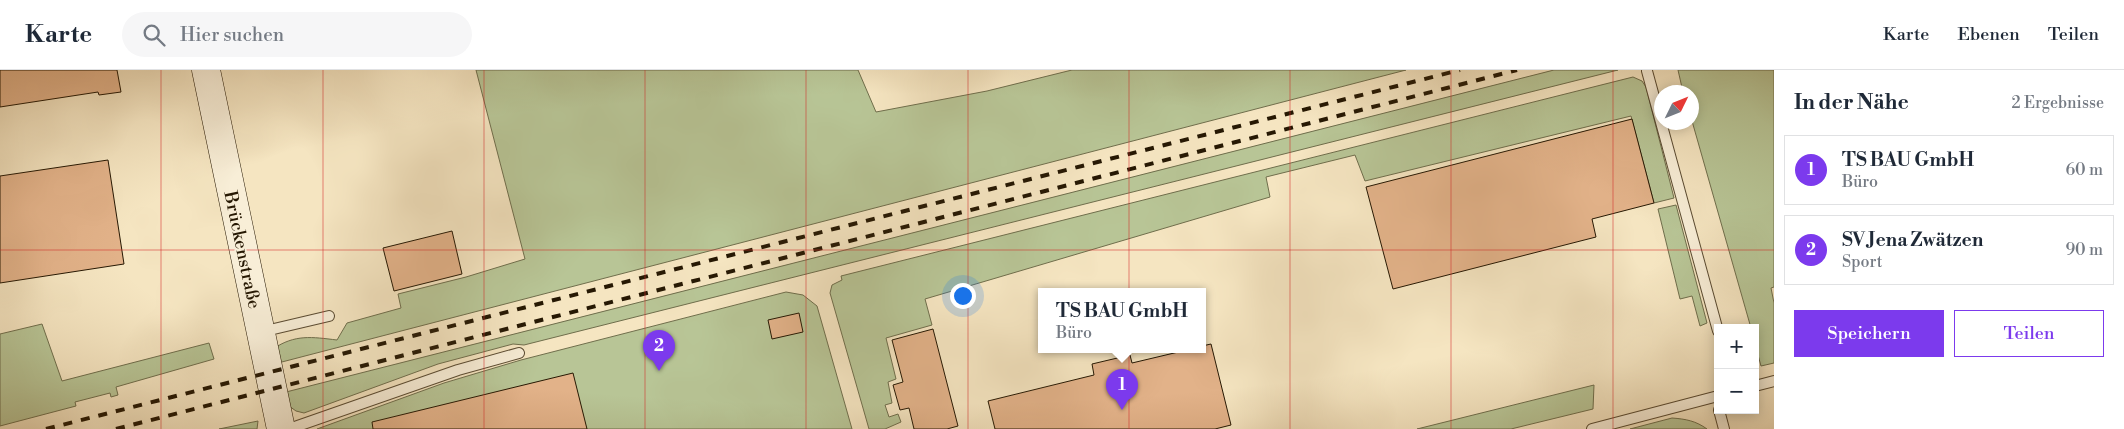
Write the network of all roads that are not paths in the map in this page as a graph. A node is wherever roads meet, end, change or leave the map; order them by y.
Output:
1 (206, 70) edge
2 (1648, 71) edge
3 (329, 316) dead end
4 (1716, 324) edge
5 (260, 332) junction
6 (519, 353) dead end
7 (1774, 381) edge
8 (1759, 385) edge
9 (1714, 400) edge
10 (1720, 414) edge
11 (281, 429) edge
12 (289, 429) edge
13 (1592, 429) edge
14 (1724, 429) edge

1 - 5 street, Brückenstraße
2 - 4 lane
3 - 5 lane
5 - 11 street, Brückenstraße
6 - 12 lane
7 - 8 lane
9 - 13 lane
10 - 14 lane

